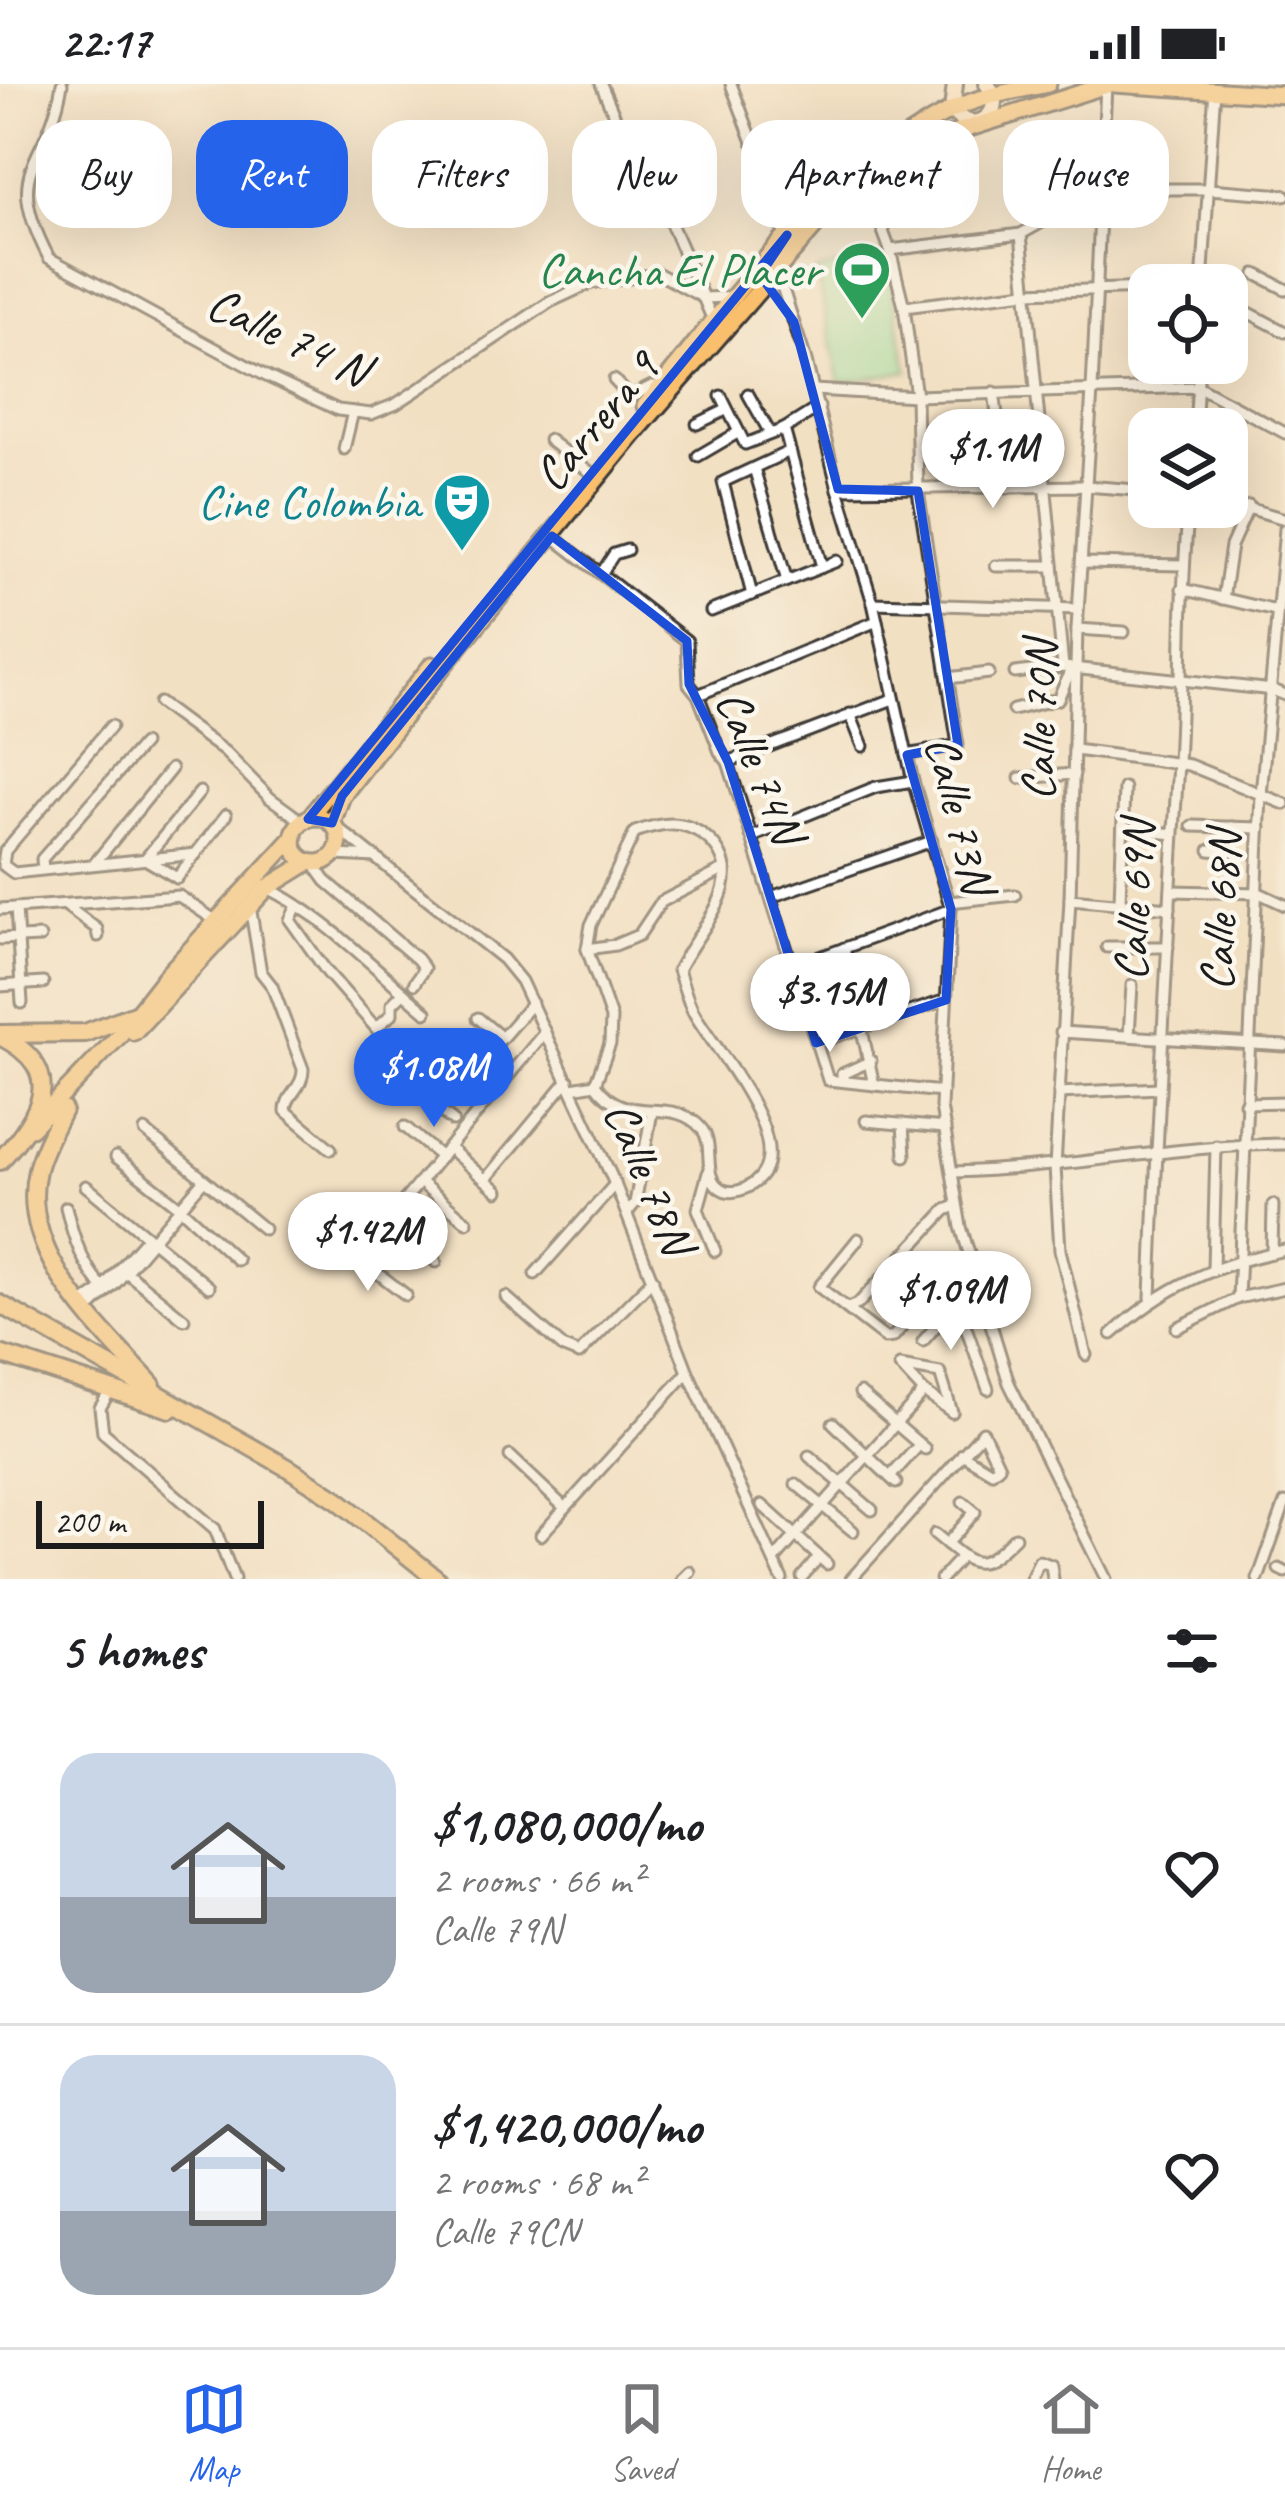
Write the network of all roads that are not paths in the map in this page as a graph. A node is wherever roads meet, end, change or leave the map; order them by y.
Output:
1 (62, 84) edge
2 (602, 84) edge
3 (731, 84) edge
4 (1048, 84) edge
5 (1110, 84) edge
6 (1272, 84) edge
7 (956, 85) edge
8 (1285, 86) edge
9 (1215, 88) junction
10 (991, 90) edge
11 (1285, 95) edge
12 (952, 110) junction
13 (745, 120) edge
14 (1107, 120) edge
15 (982, 122) junction
16 (979, 123) edge
17 (1169, 189) edge
18 (1209, 189) junction
19 (1285, 195) edge
20 (782, 228) edge
21 (812, 228) edge
22 (882, 228) edge
23 (1032, 228) edge
24 (1099, 228) edge
25 (1021, 234) junction
26 (787, 235) junction
27 (890, 250) junction
28 (1204, 264) edge
29 (770, 274) junction
30 (1256, 274) dead end
31 (1128, 288) edge
32 (1095, 289) junction
33 (1285, 289) edge
34 (1026, 292) junction
35 (730, 297) junction
36 (704, 298) junction
37 (904, 307) junction
38 (1248, 312) edge
39 (712, 318) junction
40 (794, 322) junction
41 (1285, 332) edge
42 (614, 380) dead end
43 (661, 386) junction
44 (1199, 387) junction
45 (1093, 390) junction
46 (814, 391) junction
47 (1036, 391) junction
48 (994, 392) junction
49 (748, 394) dead end
50 (721, 396) dead end
51 (916, 396) junction
52 (819, 407) junction
53 (1198, 408) edge
54 (726, 410) junction
55 (353, 412) junction
56 (697, 424) dead end
57 (784, 429) junction
58 (739, 432) junction
59 (770, 433) junction
60 (1285, 433) edge
61 (549, 440) dead end
62 (344, 449) dead end
63 (790, 451) junction
64 (698, 456) dead end
65 (754, 468) junction
66 (590, 472) junction
67 (1086, 486) junction
68 (1007, 488) junction
69 (1046, 488) junction
70 (1128, 489) edge
71 (838, 490) junction
72 (918, 490) junction
73 (1249, 506) joint
74 (1285, 524) edge
75 (1187, 528) edge
76 (552, 536) junction
77 (627, 550) dead end
78 (838, 561) dead end
79 (1082, 563) junction
80 (996, 566) dead end
81 (1053, 566) junction
82 (1183, 566) junction
83 (822, 567) junction
84 (601, 574) junction
85 (787, 581) junction
86 (1183, 590) junction
87 (752, 595) junction
88 (1222, 598) junction
89 (873, 603) junction
90 (938, 605) junction
91 (1078, 609) junction
92 (1058, 610) junction
93 (711, 611) dead end
94 (1276, 611) junction
95 (877, 621) junction
96 (1274, 628) junction
97 (1077, 629) junction
98 (1124, 632) dead end
99 (1285, 636) edge
100 (1070, 668) junction
101 (989, 673) dead end
102 (1015, 673) dead end
103 (948, 678) junction
104 (1182, 680) junction
105 (1273, 690) junction
106 (698, 694) junction
107 (1285, 695) edge
108 (893, 699) junction
109 (159, 703) dead end
110 (1013, 710) dead end
111 (850, 714) junction
112 (1269, 722) junction
113 (111, 725) dead end
114 (1285, 728) edge
115 (143, 744) dead end
116 (863, 746) dead end
117 (1075, 750) junction
118 (908, 755) junction
119 (728, 762) junction
120 (1178, 764) junction
121 (171, 769) dead end
122 (1074, 774) junction
123 (1020, 778) dead end
124 (913, 781) junction
125 (1124, 788) dead end
126 (200, 792) dead end
127 (1261, 795) junction
128 (1285, 804) edge
129 (226, 815) dead end
130 (333, 824) junction
131 (302, 826) junction
132 (1192, 826) dead end
133 (1232, 827) junction
134 (1123, 828) junction
135 (1260, 828) junction
136 (1173, 834) junction
137 (752, 837) junction
138 (932, 841) junction
139 (1210, 850) dead end
140 (196, 854) junction
141 (178, 855) junction
142 (335, 855) junction
143 (376, 856) junction
144 (145, 859) junction
145 (311, 863) junction
146 (94, 864) junction
147 (43, 869) junction
148 (725, 869) junction
149 (177, 878) junction
150 (267, 888) junction
151 (1171, 891) junction
152 (1259, 893) junction
153 (1015, 895) dead end
154 (179, 896) junction
155 (771, 897) junction
156 (1070, 898) junction
157 (1120, 901) junction
158 (65, 905) junction
159 (950, 905) junction
160 (1285, 905) edge
161 (250, 906) junction
162 (297, 906) junction
163 (16, 908) junction
164 (1170, 908) junction
165 (0, 909) edge
166 (216, 921) junction
167 (98, 936) dead end
168 (40, 937) dead end
169 (17, 939) junction
170 (0, 940) edge
171 (1107, 947) dead end
172 (1168, 947) junction
173 (844, 948) junction
174 (587, 949) junction
175 (793, 967) junction
176 (43, 983) dead end
177 (414, 984) dead end
178 (21, 985) junction
179 (0, 986) edge
180 (1132, 986) dead end
181 (403, 993) junction
182 (946, 1000) junction
183 (22, 1003) dead end
184 (532, 1003) junction
185 (426, 1012) dead end
186 (137, 1013) junction
187 (478, 1018) dead end
188 (376, 1028) junction
189 (864, 1028) junction
190 (545, 1032) junction
191 (1061, 1032) junction
192 (0, 1035) edge
193 (1129, 1036) junction
194 (502, 1038) junction
195 (1162, 1038) junction
196 (816, 1043) junction
197 (1284, 1043) edge
198 (1249, 1044) junction
199 (448, 1052) dead end
200 (871, 1061) junction
201 (408, 1066) dead end
202 (472, 1073) junction
203 (844, 1081) junction
204 (570, 1084) junction
205 (595, 1084) junction
206 (874, 1084) junction
207 (1160, 1088) junction
208 (942, 1092) junction
209 (1059, 1094) junction
210 (420, 1095) dead end
211 (1285, 1102) edge
212 (1245, 1103) junction
213 (63, 1110) junction
214 (439, 1111) junction
215 (652, 1112) junction
216 (453, 1121) dead end
217 (866, 1121) dead end
218 (903, 1124) junction
219 (405, 1127) dead end
220 (945, 1128) junction
221 (145, 1130) dead end
222 (18, 1140) junction
223 (1244, 1144) junction
224 (1285, 1144) edge
225 (1216, 1146) junction
226 (331, 1149) dead end
227 (1156, 1150) junction
228 (445, 1152) junction
229 (905, 1156) dead end
230 (116, 1157) dead end
231 (0, 1161) edge
232 (1054, 1167) junction
233 (710, 1168) junction
234 (954, 1172) junction
235 (0, 1176) edge
236 (201, 1179) junction
237 (486, 1179) junction
238 (420, 1182) junction
239 (615, 1184) junction
240 (86, 1186) dead end
241 (498, 1191) dead end
242 (1273, 1205) dead end
243 (178, 1206) junction
244 (956, 1206) junction
245 (66, 1207) dead end
246 (339, 1211) dead end
247 (627, 1213) junction
248 (387, 1222) junction
249 (467, 1222) dead end
250 (264, 1229) dead end
251 (151, 1237) junction
252 (858, 1238) dead end
253 (372, 1239) junction
254 (1285, 1250) edge
255 (715, 1251) dead end
256 (1272, 1252) junction
257 (237, 1260) dead end
258 (436, 1262) dead end
259 (1237, 1262) junction
260 (1213, 1269) junction
261 (123, 1270) junction
262 (535, 1274) dead end
263 (946, 1277) dead end
264 (653, 1279) junction
265 (209, 1287) dead end
266 (1285, 1288) edge
267 (105, 1290) junction
268 (980, 1292) junction
269 (406, 1295) dead end
270 (506, 1297) dead end
271 (1151, 1298) junction
272 (1238, 1298) junction
273 (957, 1302) junction
274 (0, 1304) edge
275 (85, 1307) junction
276 (848, 1309) junction
277 (184, 1319) dead end
278 (1177, 1328) dead end
279 (1112, 1334) dead end
280 (930, 1339) dead end
281 (0, 1354) edge
282 (1086, 1355) dead end
283 (688, 1372) junction
284 (988, 1389) dead end
285 (111, 1390) junction
286 (924, 1392) junction
287 (860, 1394) dead end
288 (160, 1395) junction
289 (204, 1420) junction
290 (833, 1423) dead end
291 (896, 1424) junction
292 (962, 1454) dead end
293 (510, 1456) dead end
294 (868, 1457) junction
295 (842, 1484) junction
296 (963, 1502) dead end
297 (1285, 1503) edge
298 (824, 1504) junction
299 (761, 1505) dead end
300 (565, 1508) junction
301 (1001, 1530) dead end
302 (935, 1534) dead end
303 (541, 1535) dead end
304 (794, 1538) junction
305 (947, 1544) junction
306 (962, 1556) junction
307 (774, 1560) junction
308 (802, 1577) edge
309 (234, 1579) edge
310 (437, 1579) edge
311 (782, 1579) edge
312 (851, 1579) edge
313 (940, 1579) edge
314 (1031, 1579) edge
315 (1053, 1579) edge
316 (1106, 1579) edge
317 (1258, 1579) edge

1 - 55 street, Calle 74 N
2 - 36 street
3 - 13 street
4 - 10 main road, Carrera 9
5 - 9 main road, Carrera 9
5 - 14 street, Calle 70N
5 - 15 main road, Carrera 9
6 - 8 main road
7 - 12 street
9 - 11 main road, Carrera 9
9 - 18 street
10 - 12 main road, Carrera 9
10 - 15 street
12 - 15 street
12 - 26 main road, Carrera 9
15 - 16 main road, Carrera 9
17 - 18 street
18 - 19 street
18 - 28 street
20 - 26 street
21 - 29 main road, Carrera 9
22 - 27 street
23 - 25 street
24 - 32 street, Calle 70N
25 - 27 street
25 - 34 street
26 - 29 main road
26 - 35 main road, Carrera 9
27 - 37 street
29 - 40 street
29 - 40 street, Calle 73N
29 - 76 main road, Carrera 9
30 - 33 street
31 - 32 street
32 - 34 street
32 - 45 street, Calle 70N
34 - 37 street
34 - 47 street
35 - 36 street, Calle 74 N
35 - 39 main road, Carrera 9
36 - 39 street
36 - 55 street, Calle 74 N
37 - 51 street
38 - 41 street
39 - 43 main road, Carrera 9
40 - 46 street, Calle 73N
42 - 43 street
43 - 66 main road, Carrera 9
44 - 45 street
44 - 53 street
44 - 60 street
45 - 47 street
45 - 67 street, Calle 70N
46 - 51 street
46 - 52 street, Calle 73N
47 - 48 street
47 - 69 street
48 - 51 street
48 - 68 street
49 - 59 street
50 - 54 street
51 - 72 street
52 - 57 street
52 - 71 street, Calle 73N
54 - 56 street
54 - 58 street
55 - 62 street
57 - 59 street
57 - 63 street
58 - 59 street
58 - 64 street
61 - 66 street
63 - 65 street
63 - 83 street
65 - 85 street
65 - 87 street
66 - 131 main road, Carrera 9
67 - 69 street
67 - 70 street
67 - 79 street, Calle 70N
68 - 69 street
68 - 72 street
69 - 81 street
71 - 72 street
71 - 89 street, Calle 73N
72 - 90 street
73 - 74 street
73 - 88 street
74 - 94 street, Calle 68N
75 - 82 street, Calle 69N
76 - 84 street, Calle 74N
76 - 130 main road, Carrera 9
77 - 84 street
78 - 83 street
79 - 82 street
79 - 91 street, Calle 70N
80 - 81 street
81 - 92 street
82 - 86 street, Calle 69N
83 - 85 street
84 - 106 street, Calle 74N
85 - 87 street
86 - 88 street
86 - 104 street, Calle 69N
87 - 93 street
88 - 94 street
89 - 90 street
89 - 95 street, Calle 73N
90 - 92 street
90 - 103 street
91 - 92 street
91 - 97 street, Calle 70N
92 - 100 street
94 - 96 street, Calle 68N
95 - 106 street
95 - 108 street, Calle 73N
96 - 99 street
96 - 105 street, Calle 68N
97 - 98 street
97 - 100 street, Calle 70N
100 - 102 street
100 - 104 street
100 - 110 street
100 - 117 street, Calle 70N
101 - 103 street
103 - 118 street
104 - 105 street
104 - 120 street, Calle 69N
105 - 107 street
105 - 112 street, Calle 68N
106 - 119 street, Calle 74N
108 - 111 street
108 - 118 street, Calle 73N
109 - 131 street
111 - 116 street
111 - 119 street
112 - 114 street
112 - 127 street, Calle 68N
113 - 147 street
115 - 147 street
117 - 120 street
117 - 122 street, Calle 70N
118 - 124 street, Calle 73N
119 - 137 street, Calle 74N
120 - 127 street
120 - 136 street, Calle 69N
121 - 146 street
122 - 123 street
122 - 156 street, Calle 70N
124 - 137 street
124 - 138 street, Calle 73N
125 - 134 street
126 - 144 street
127 - 128 street
127 - 135 street, Calle 68N
129 - 140 street
130 - 131 main road
130 - 142 main road
130 - 143 street, Calle 78N
131 - 145 main road
131 - 166 main road, Carrera 9
132 - 133 street
133 - 135 street
133 - 139 street
134 - 136 street
134 - 157 street
135 - 152 street, Calle 68N
136 - 151 street, Calle 69N
137 - 155 street, Calle 74N
138 - 155 street
138 - 159 street, Calle 73N
140 - 141 street
140 - 149 street
141 - 144 street
141 - 149 street
142 - 143 street
142 - 145 main road
143 - 184 street, Calle 78N
144 - 146 street
144 - 149 street
145 - 150 main road
145 - 177 street
146 - 147 street
148 - 174 street
148 - 174 street
148 - 233 street
149 - 154 street
150 - 161 main road
150 - 162 street
151 - 152 street
151 - 164 street, Calle 69N
152 - 160 street
152 - 198 street, Calle 68N
153 - 159 street
154 - 158 street
154 - 166 street
155 - 175 street, Calle 74N
156 - 157 street
156 - 191 street, Calle 70N
157 - 164 street
158 - 163 street
158 - 167 street
159 - 173 street
159 - 182 street, Calle 73N
161 - 213 main road
161 - 226 street
162 - 181 street
162 - 188 street
163 - 165 street
163 - 169 street
164 - 172 street, Calle 69N
166 - 186 main road, Carrera 9
168 - 169 street
169 - 170 street
169 - 178 street
171 - 172 street
172 - 195 street, Calle 69N
173 - 175 street
173 - 189 street
174 - 205 street
175 - 196 street, Calle 74N
176 - 178 street
178 - 179 street
178 - 183 street
180 - 193 street
181 - 185 street
181 - 188 street
182 - 189 street
182 - 208 street, Calle 73N
184 - 190 street, Calle 78N
184 - 194 street
186 - 192 highway
186 - 222 main road, Carrera 9
187 - 194 street
188 - 201 street
189 - 196 street
189 - 200 street
190 - 204 street, Calle 78N
190 - 228 street
191 - 193 street
191 - 209 street, Calle 70N
192 - 222 highway
193 - 195 street
194 - 202 street
195 - 198 street
195 - 207 street, Calle 69N
196 - 203 street, Calle 74N
197 - 198 street
198 - 212 street, Calle 68N
199 - 202 street
200 - 203 street
200 - 206 street
202 - 214 street
203 - 206 street
204 - 205 street
204 - 237 street
204 - 239 street, Calle 78N
205 - 215 street
206 - 208 street
207 - 209 street
207 - 227 street, Calle 69N
208 - 220 street, Calle 73N
209 - 232 street, Calle 70N
210 - 214 street
211 - 212 street
212 - 223 street, Calle 68N
213 - 235 highway
213 - 275 highway
214 - 216 street
215 - 233 street
215 - 247 street
217 - 218 street
218 - 220 street
218 - 229 street
219 - 228 street
220 - 234 street, Calle 73N
221 - 236 street
222 - 231 highway, Carrera 9
223 - 224 street
223 - 225 street
223 - 259 street, Calle 68N
225 - 227 street
225 - 260 street
227 - 232 street
227 - 271 street, Calle 69N
228 - 237 street
228 - 238 street
230 - 243 street
232 - 234 street
232 - 282 street, Calle 70N
233 - 255 street
234 - 244 street, Calle 73N
236 - 243 street
236 - 250 street
237 - 241 street
238 - 248 street
238 - 249 street
239 - 247 street, Calle 78N
239 - 262 street
240 - 251 street
242 - 256 street
243 - 251 street
243 - 257 street
244 - 268 street, Calle 73N
244 - 276 street
245 - 267 street
246 - 253 street
247 - 264 street, Calle 78N
248 - 253 street
248 - 258 street
251 - 261 street
251 - 265 street
252 - 276 street
253 - 269 street
254 - 256 street
256 - 259 street
259 - 260 street
259 - 272 street, Calle 68N
260 - 271 street
261 - 267 street
261 - 277 street
263 - 276 street
264 - 270 street
264 - 283 street, Calle 78N
266 - 272 street
267 - 275 street
268 - 273 street
268 - 316 street, Calle 73N
271 - 279 street
272 - 278 street
273 - 280 street
273 - 284 street
274 - 288 highway
275 - 288 highway
281 - 285 highway
283 - 300 street
283 - 307 street, Calle 78N
285 - 289 highway
285 - 309 street
286 - 286 street
286 - 291 street
287 - 291 street
288 - 289 highway
289 - 310 highway
290 - 294 street
291 - 294 street
291 - 294 street
292 - 312 street
293 - 300 street
294 - 295 street
295 - 298 street
295 - 298 street
295 - 298 street
296 - 305 street
297 - 317 street
298 - 304 street
299 - 304 street
300 - 303 street
301 - 306 street
302 - 305 street
304 - 307 street
304 - 308 street
305 - 306 street
306 - 313 street
307 - 311 street, Calle 78N
314 - 315 street

